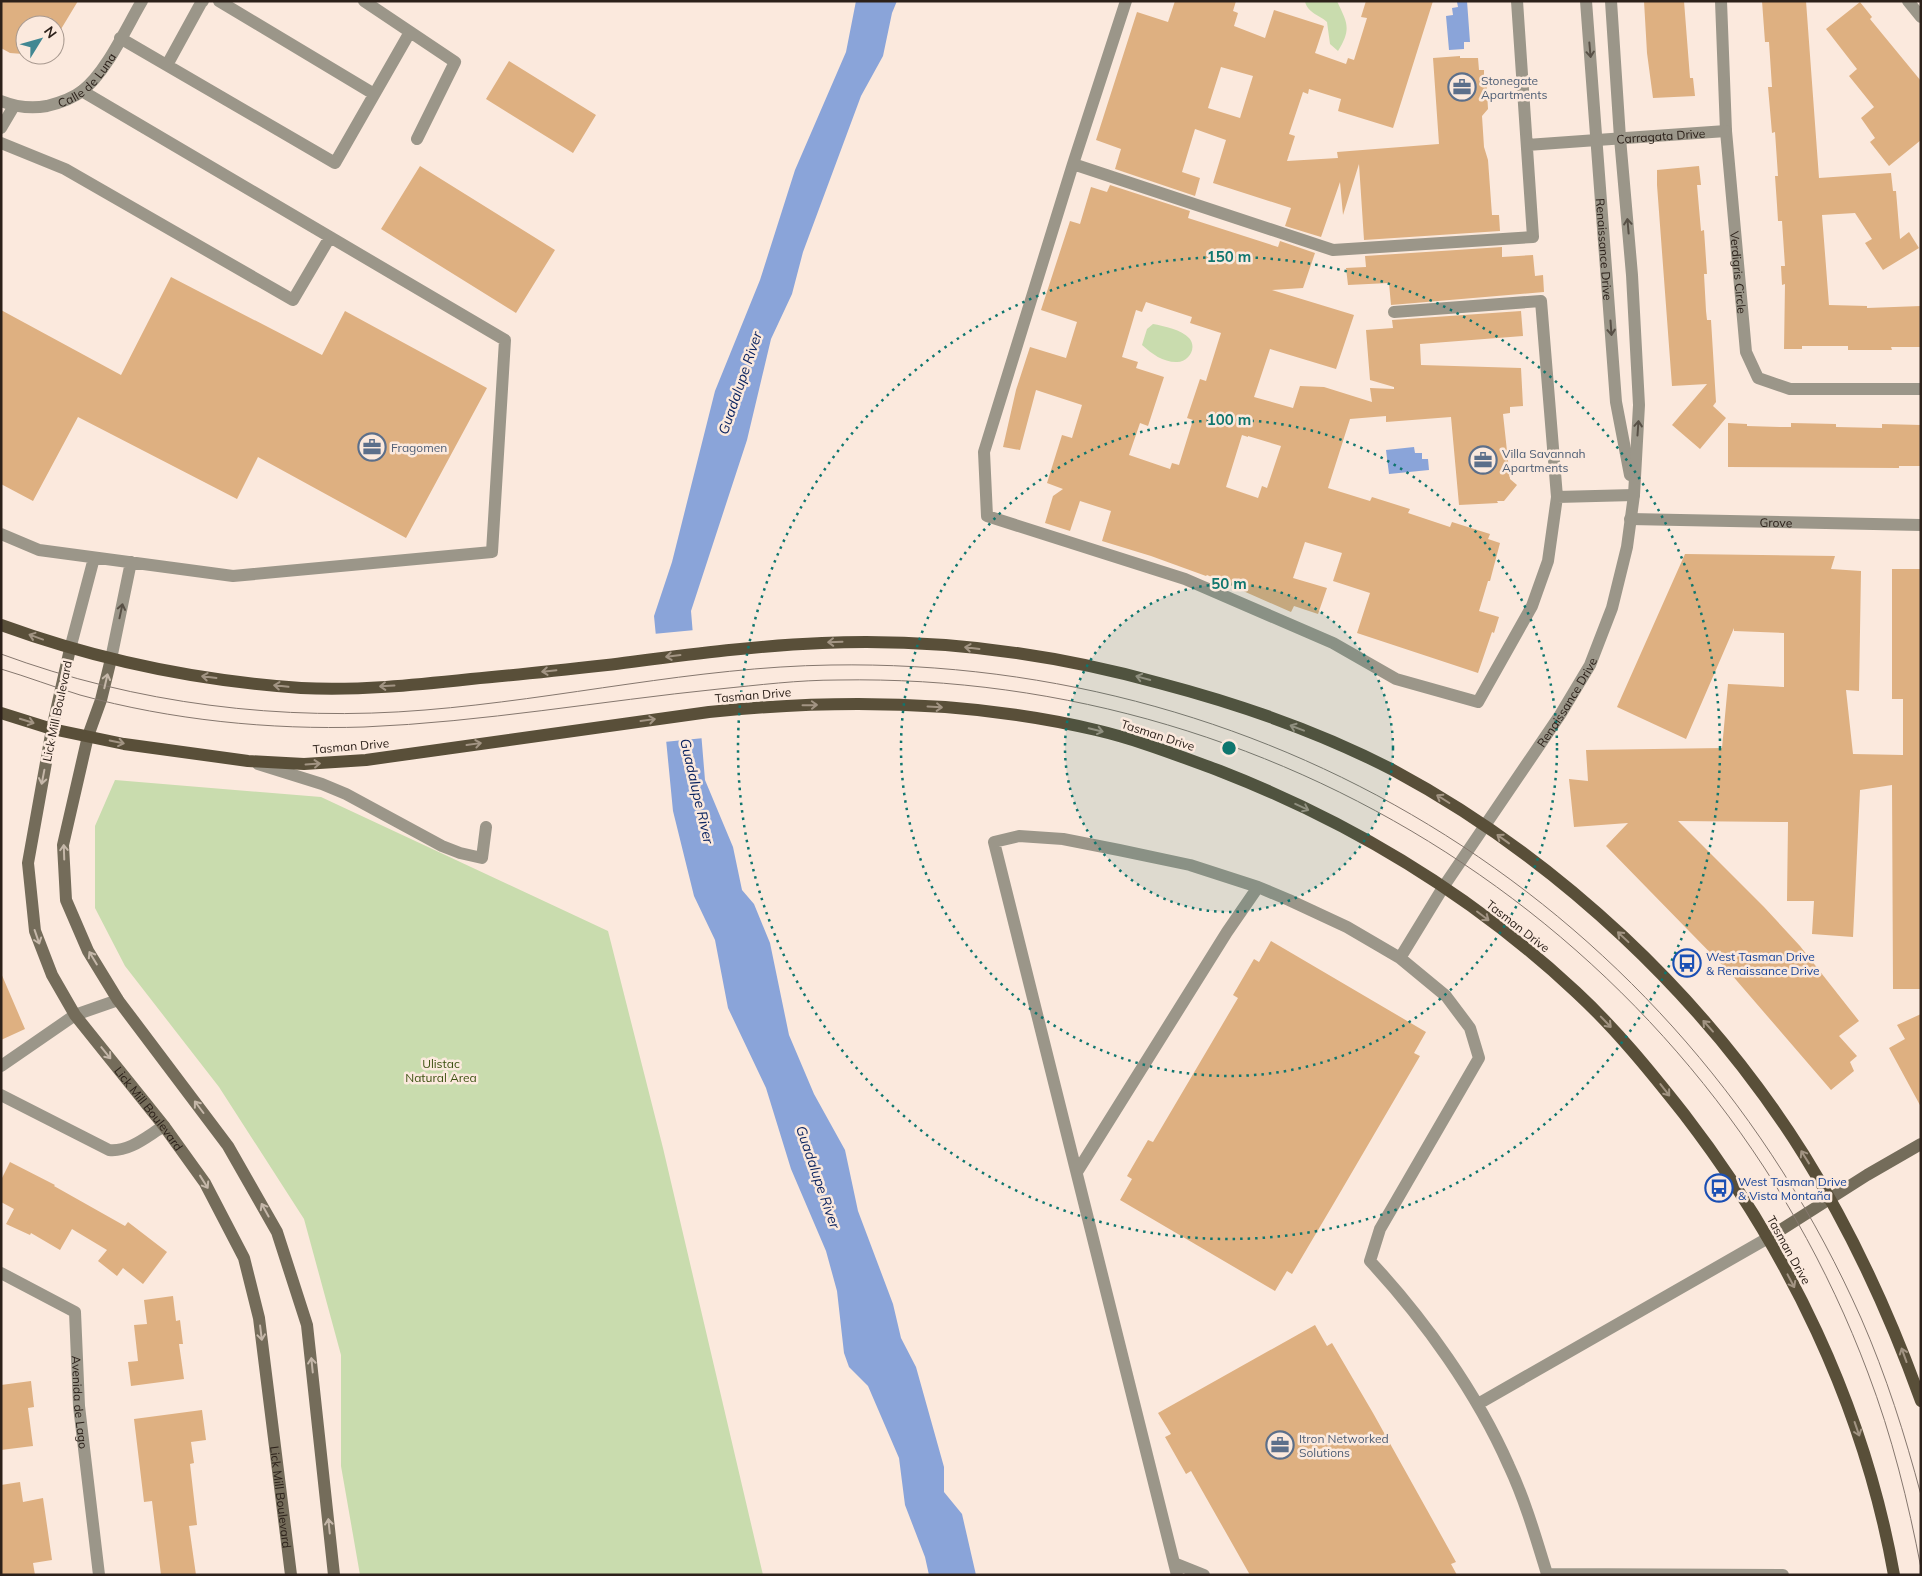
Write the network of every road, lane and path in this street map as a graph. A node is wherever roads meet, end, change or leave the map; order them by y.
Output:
1 (142, 1) edge
2 (204, 1) edge
3 (219, 1) edge
4 (364, 1) edge
5 (1126, 1) edge
6 (1517, 1) edge
7 (1586, 1) edge
8 (1611, 1) edge
9 (1721, 1) edge
10 (1908, 1) edge
11 (1921, 17) edge
12 (410, 32) junction
13 (120, 38) junction
14 (167, 65) junction
15 (82, 91) junction
16 (374, 94) junction
17 (1, 101) edge
18 (14, 106) junction
19 (1, 128) edge
20 (1726, 131) junction
21 (1620, 138) junction
22 (417, 139) dead end
23 (1597, 140) junction
24 (1, 143) edge
25 (1527, 145) junction
26 (1073, 164) junction
27 (330, 237) junction
28 (1394, 312) dead end
29 (1921, 389) edge
30 (1634, 494) junction
31 (1556, 497) junction
32 (1630, 519) junction
33 (1921, 525) edge
34 (1, 534) edge
35 (94, 558) junction
36 (132, 562) junction
37 (1, 625) edge
38 (70, 649) junction
39 (111, 659) junction
40 (1, 713) edge
41 (52, 729) junction
42 (88, 736) junction
43 (248, 761) junction
44 (1484, 825) junction
45 (486, 827) dead end
46 (1444, 886) junction
47 (1258, 887) junction
48 (1400, 958) junction
49 (118, 1000) junction
50 (75, 1015) junction
51 (1, 1066) edge
52 (1, 1095) edge
53 (164, 1126) junction
54 (1921, 1144) edge
55 (1077, 1172) junction
56 (1830, 1198) junction
57 (1768, 1238) junction
58 (1, 1273) edge
59 (1921, 1401) edge
60 (1478, 1404) junction
61 (1176, 1569) edge
62 (100, 1575) edge
63 (291, 1575) edge
64 (334, 1575) edge
65 (1204, 1575) edge
66 (1783, 1575) edge
67 (1894, 1575) edge

1 - 13 street, Calle de Luna
2 - 14 street
3 - 16 street
4 - 12 street
5 - 26 street
6 - 25 street
7 -> 23 street, Renaissance Drive
8 - 21 street, Renaissance Drive
9 - 20 street, Verdigris Circle
10 - 11 street
12 - 16 street
12 - 22 street
13 - 14 street
13 - 15 street, Calle de Luna
14 - 16 street
15 - 18 street, Calle de Luna
15 - 27 street
17 - 18 street, Calle de Luna
18 - 19 street
20 - 21 street, Carragata Drive
20 - 29 street, Verdigris Circle
21 - 23 street, Carragata Drive
30 -> 21 street, Renaissance Drive
23 - 25 street, Carragata Drive
23 -> 30 street, Renaissance Drive
24 - 27 street
25 - 26 street
26 - 31 street
27 - 36 street
28 - 31 street
30 - 31 street
30 - 32 street, Renaissance Drive
32 - 33 street, Grove
32 - 44 street, Renaissance Drive
34 - 35 street
35 - 36 street
35 - 38 street
39 -> 36 street
38 -> 37 main road
38 - 39 main road
38 - 41 main road, Lick Mill Boulevard
42 -> 39 main road
44 -> 39 main road
40 -> 41 main road, Tasman Drive
41 - 42 main road, Tasman Drive
41 -> 50 main road, Lick Mill Boulevard
42 -> 43 main road, Tasman Drive
49 -> 42 main road
43 - 45 street
43 -> 46 main road, Tasman Drive
44 - 46 street, Renaissance Drive
56 -> 44 main road
46 - 48 street, Renaissance Drive
46 -> 57 main road, Tasman Drive
47 - 48 street
47 - 55 street
47 - 55 street
48 - 60 street
49 - 50 street
64 -> 49 main road
50 - 51 street
50 -> 53 main road, Lick Mill Boulevard
52 - 53 street
53 -> 63 main road, Lick Mill Boulevard
54 - 56 main road
55 - 61 street
56 - 57 main road
59 -> 56 main road
57 - 60 street
57 -> 67 main road, Tasman Drive
58 - 62 street, Avenida de Lago
60 - 66 street
61 - 65 street

